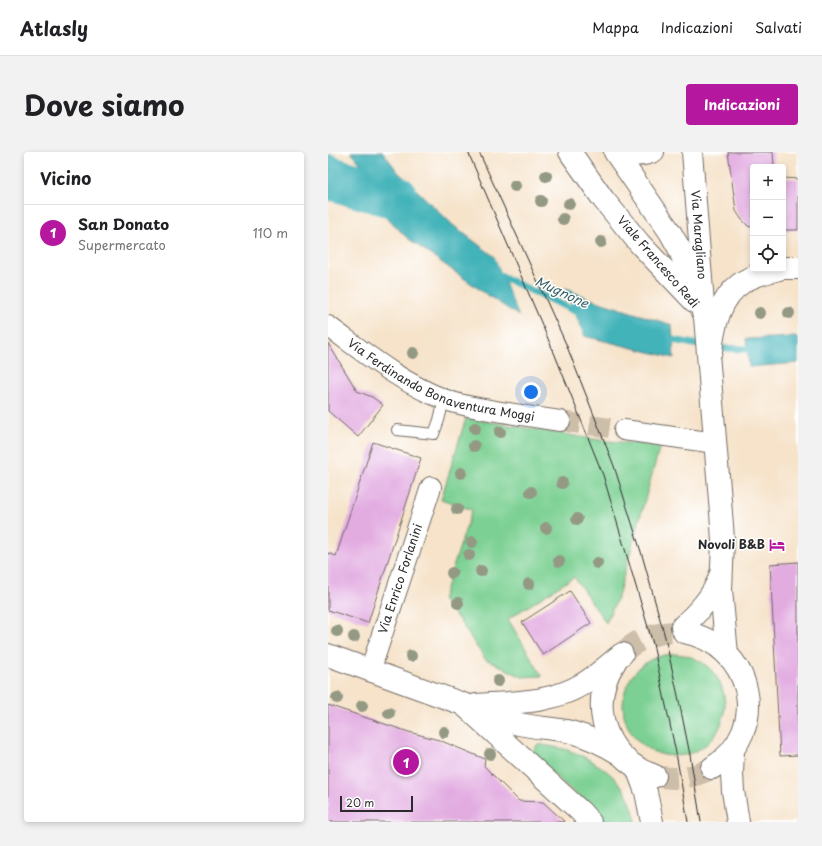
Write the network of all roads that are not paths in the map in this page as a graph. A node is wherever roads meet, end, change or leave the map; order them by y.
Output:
1 (570, 152) edge
2 (615, 152) edge
3 (618, 152) edge
4 (654, 152) edge
5 (692, 152) edge
6 (786, 268) edge
7 (798, 268) edge
8 (766, 272) edge
9 (708, 321) junction
10 (328, 326) edge
11 (444, 400) junction
12 (560, 421) tunnel mouth
13 (397, 430) dead end
14 (624, 430) tunnel mouth
15 (715, 443) junction
16 (431, 487) dead end
17 (721, 573) junction
18 (727, 654) junction
19 (328, 655) edge
20 (370, 671) junction
21 (464, 705) junction
22 (733, 750) junction
23 (620, 754) junction
24 (712, 768) tunnel mouth
25 (590, 822) edge
26 (652, 822) edge
27 (738, 822) edge

1 - 9 main road, Viale Francesco Redi
2 - 9 main road, Viale Francesco Redi
3 - 4 street
5 - 9 street, Via Maragliano
6 - 7 main road
8 - 9 main road
9 - 15 main road
10 - 11 street, Via Ferdinando Bonaventura Moggi
11 - 12 street, Via Ferdinando Bonaventura Moggi
11 - 13 lane
14 - 15 street
15 - 17 main road
16 - 20 street, Via Enrico Forlanini
17 - 18 main road
17 - 18 main road
18 - 22 main road
19 - 20 main road
20 - 21 main road
21 - 23 main road
21 - 23 main road
21 - 25 main road
22 - 24 main road
22 - 27 main road
23 - 26 main road

